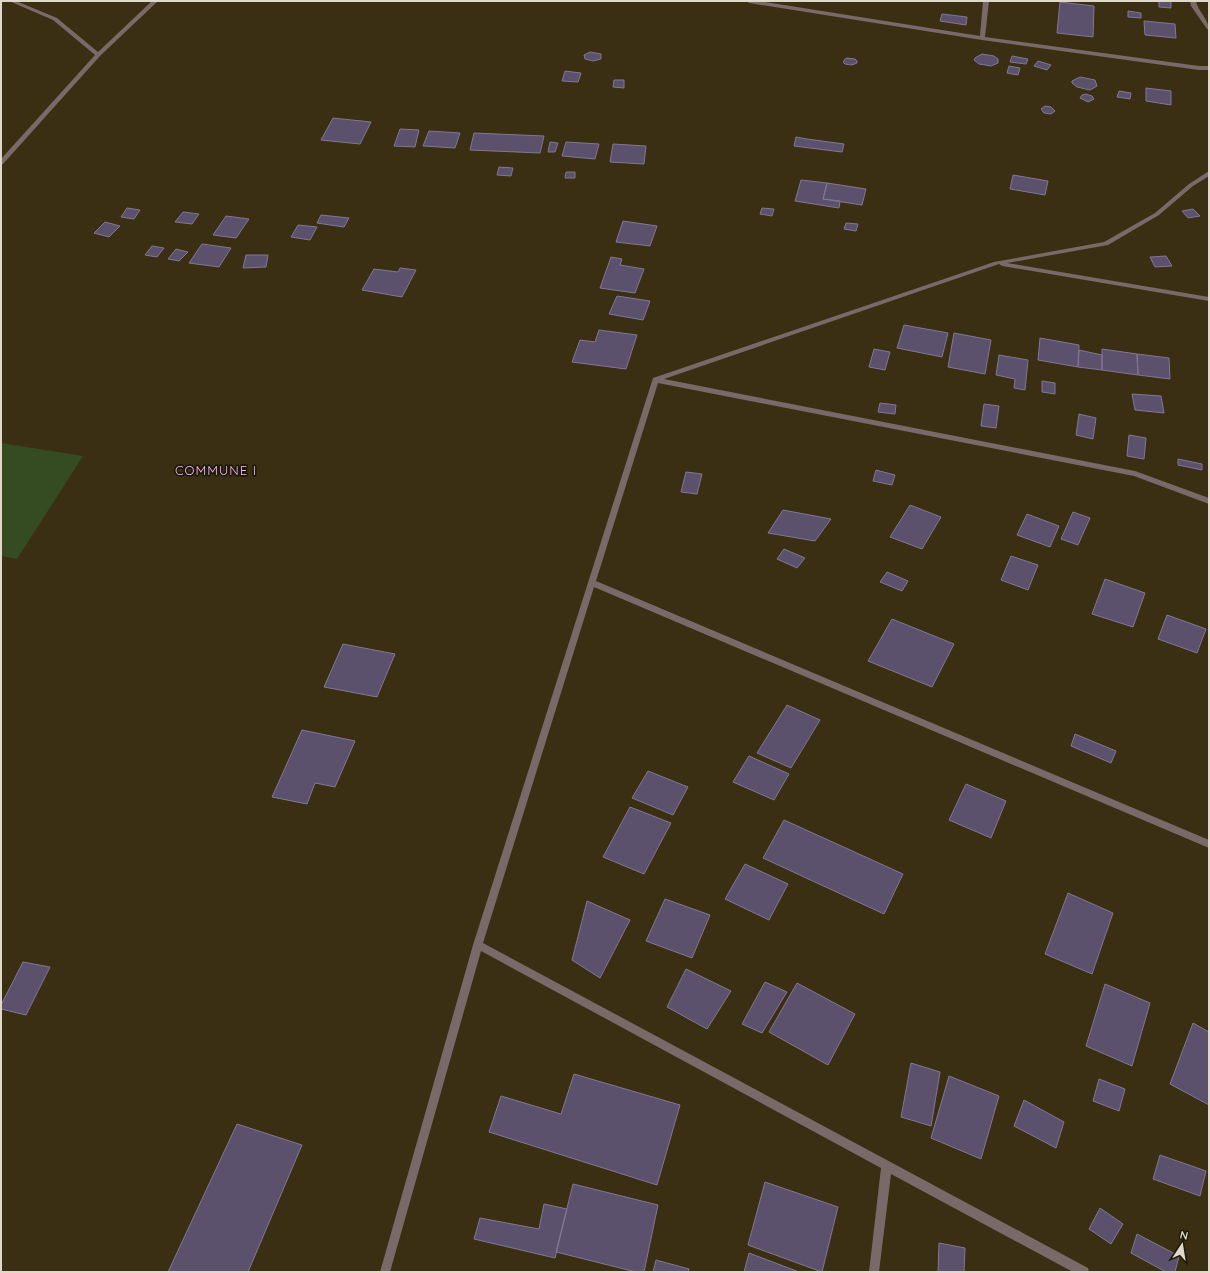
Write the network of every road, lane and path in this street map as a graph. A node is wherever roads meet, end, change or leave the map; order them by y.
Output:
1 (12, 1) edge
2 (155, 1) edge
3 (749, 1) edge
4 (986, 1) edge
5 (1192, 1) edge
6 (782, 3) edge
7 (1209, 28) edge
8 (982, 38) junction
9 (98, 55) junction
10 (1209, 68) edge
11 (1, 163) edge
12 (1209, 173) edge
13 (996, 263) junction
14 (1209, 299) edge
15 (656, 380) junction
16 (1209, 501) edge
17 (592, 583) junction
18 (1209, 844) edge
19 (478, 945) junction
20 (887, 1166) junction
21 (385, 1272) edge
22 (874, 1272) edge
23 (1084, 1272) edge

1 - 9 street
2 - 9 street
3 - 6 street
4 - 8 street
5 - 7 street
6 - 8 street
8 - 10 street
9 - 11 street
12 - 13 street
13 - 14 street
13 - 15 street
15 - 16 street
15 - 17 street
17 - 18 street
17 - 19 street
19 - 20 street
19 - 21 street
20 - 22 street
20 - 23 street

